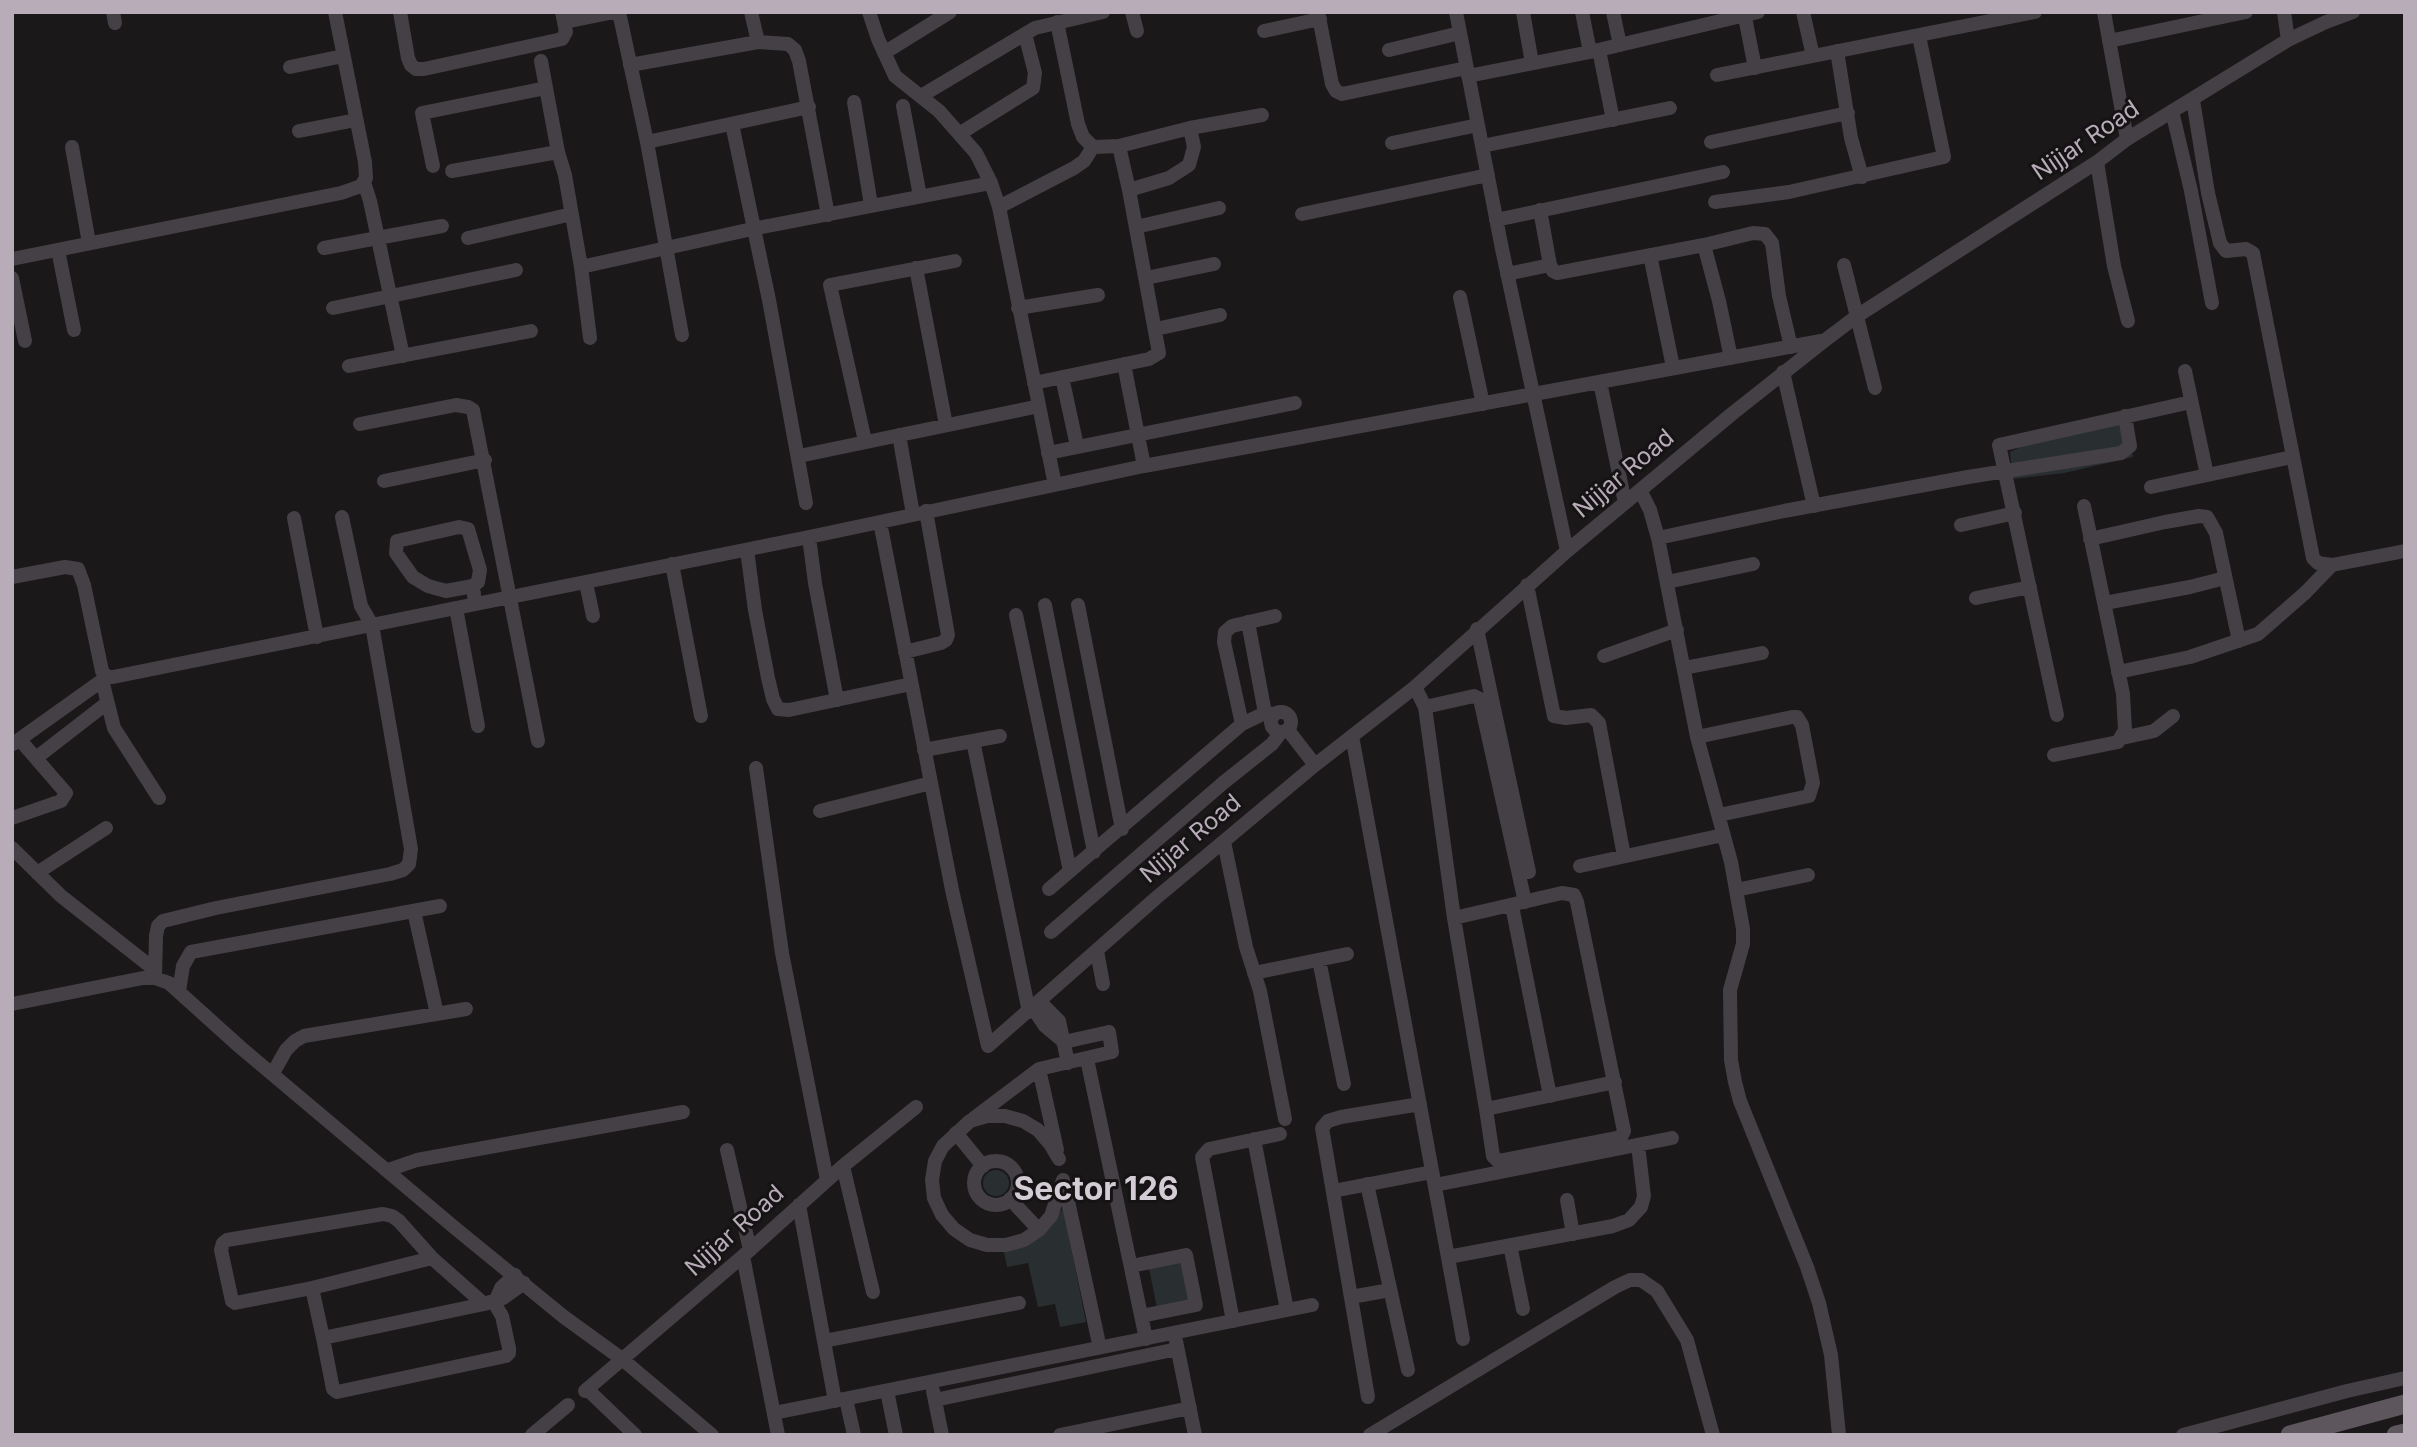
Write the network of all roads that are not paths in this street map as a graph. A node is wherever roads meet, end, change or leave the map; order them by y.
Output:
1 (335, 12) edge
2 (400, 12) edge
3 (614, 12) edge
4 (619, 12) edge
5 (751, 12) edge
6 (869, 12) edge
7 (950, 12) edge
8 (1031, 12) edge
9 (1103, 12) edge
10 (1132, 12) edge
11 (1456, 12) edge
12 (1523, 12) edge
13 (1582, 12) edge
14 (1613, 12) edge
15 (1803, 12) edge
16 (2035, 12) edge
17 (2104, 12) edge
18 (2246, 12) edge
19 (2284, 12) edge
20 (1749, 13) edge
21 (2348, 13) edge
22 (1319, 16) edge
23 (563, 17) edge
24 (1057, 22) junction
25 (1030, 31) junction
26 (1137, 31) dead end
27 (1264, 31) dead end
28 (1460, 33) junction
29 (1919, 36) junction
30 (2288, 40) junction
31 (2109, 41) junction
32 (758, 42) junction
33 (1620, 45) junction
34 (1389, 50) dead end
35 (1594, 51) junction
36 (1837, 51) junction
37 (884, 54) junction
38 (343, 56) junction
39 (1813, 56) junction
40 (541, 61) dead end
41 (1532, 63) junction
42 (630, 65) junction
43 (290, 67) dead end
44 (1755, 68) junction
45 (1467, 72) junction
46 (1717, 75) dead end
47 (546, 89) junction
48 (920, 96) junction
49 (2193, 100) junction
50 (854, 102) dead end
51 (903, 106) dead end
52 (809, 107) junction
53 (1670, 108) dead end
54 (2172, 111) junction
55 (1848, 113) junction
56 (1262, 115) dead end
57 (356, 120) junction
58 (1613, 120) junction
59 (732, 124) junction
60 (1478, 125) junction
61 (1190, 128) junction
62 (299, 131) dead end
63 (959, 134) junction
64 (2127, 139) junction
65 (646, 142) junction
66 (1710, 142) dead end
67 (1392, 143) dead end
68 (1119, 146) junction
69 (1482, 146) junction
70 (72, 147) dead end
71 (1093, 147) junction
72 (558, 152) junction
73 (2097, 162) junction
74 (433, 166) dead end
75 (452, 171) dead end
76 (1723, 172) dead end
77 (1488, 174) junction
78 (1862, 177) junction
79 (364, 182) junction
80 (991, 183) junction
81 (1129, 190) junction
82 (920, 196) junction
83 (1715, 202) dead end
84 (871, 205) junction
85 (999, 207) junction
86 (1219, 208) dead end
87 (1540, 210) junction
88 (572, 214) junction
89 (1302, 214) dead end
90 (828, 215) junction
91 (1496, 220) junction
92 (442, 226) dead end
93 (1136, 227) junction
94 (752, 229) junction
95 (378, 238) junction
96 (468, 238) dead end
97 (89, 243) junction
98 (1704, 245) junction
99 (664, 247) junction
100 (324, 248) dead end
101 (58, 250) junction
102 (1650, 255) junction
103 (12, 259) edge
104 (955, 261) dead end
105 (1214, 264) dead end
106 (1550, 265) junction
107 (1844, 265) dead end
108 (581, 267) junction
109 (916, 268) junction
110 (516, 270) dead end
111 (1507, 274) junction
112 (12, 278) edge
113 (1146, 278) junction
114 (1098, 295) dead end
115 (390, 296) junction
116 (1460, 297) dead end
117 (2212, 303) dead end
118 (333, 308) dead end
119 (1018, 308) junction
120 (1220, 315) dead end
121 (1857, 316) junction
122 (2128, 321) dead end
123 (1156, 329) junction
124 (74, 330) dead end
125 (531, 331) dead end
126 (682, 335) dead end
127 (590, 338) dead end
128 (25, 341) dead end
129 (1824, 341) junction
130 (1791, 347) junction
131 (403, 356) junction
132 (1731, 358) junction
133 (1124, 364) junction
134 (349, 366) dead end
135 (1673, 367) junction
136 (2185, 371) dead end
137 (1783, 372) junction
138 (1062, 377) junction
139 (1600, 382) junction
140 (1034, 383) junction
141 (1875, 388) dead end
142 (1532, 395) junction
143 (1295, 402) dead end
144 (2191, 402) junction
145 (1483, 404) junction
146 (1030, 408) dead end
147 (2125, 416) junction
148 (360, 424) dead end
149 (946, 425) junction
150 (899, 435) junction
151 (1137, 435) junction
152 (865, 441) junction
153 (1077, 446) junction
154 (1048, 453) junction
155 (799, 456) junction
156 (2292, 457) junction
157 (485, 460) junction
158 (1144, 466) junction
159 (2005, 471) junction
160 (2207, 475) junction
161 (384, 481) dead end
162 (1055, 485) junction
163 (2151, 487) dead end
164 (1640, 490) junction
165 (806, 503) dead end
166 (1625, 503) junction
167 (1814, 506) junction
168 (2084, 506) dead end
169 (920, 513) junction
170 (2015, 513) junction
171 (342, 516) dead end
172 (294, 518) dead end
173 (880, 522) junction
174 (1961, 525) dead end
175 (809, 537) junction
176 (1658, 538) junction
177 (2090, 539) junction
178 (747, 550) junction
179 (1567, 551) junction
180 (2405, 551) edge
181 (672, 564) junction
182 (1754, 564) dead end
183 (2332, 565) junction
184 (12, 577) edge
185 (2225, 578) junction
186 (1667, 582) junction
187 (586, 583) junction
188 (1527, 585) junction
189 (473, 586) junction
190 (2030, 587) junction
191 (511, 598) junction
192 (1976, 598) dead end
193 (2105, 603) junction
194 (475, 604) junction
195 (1045, 605) dead end
196 (1078, 605) dead end
197 (456, 608) junction
198 (1016, 615) dead end
199 (1275, 616) dead end
200 (593, 617) dead end
201 (1248, 622) junction
202 (372, 625) junction
203 (1477, 629) junction
204 (1677, 630) junction
205 (317, 637) junction
206 (2239, 641) junction
207 (905, 652) junction
208 (1762, 653) dead end
209 (1604, 656) dead end
210 (1684, 668) junction
211 (2118, 672) junction
212 (104, 679) junction
213 (911, 684) junction
214 (1415, 687) junction
215 (838, 700) junction
216 (107, 703) junction
217 (1425, 707) junction
218 (1269, 714) junction
219 (2057, 715) dead end
220 (701, 716) dead end
221 (2173, 716) dead end
222 (1242, 724) junction
223 (478, 726) dead end
224 (1284, 731) junction
225 (1000, 736) dead end
226 (1352, 736) junction
227 (1697, 737) junction
228 (2122, 738) junction
229 (538, 741) dead end
230 (973, 741) junction
231 (16, 742) edge
232 (924, 750) junction
233 (2054, 755) dead end
234 (36, 758) junction
235 (1315, 765) junction
236 (756, 768) dead end
237 (931, 783) junction
238 (159, 798) dead end
239 (820, 811) dead end
240 (1719, 815) junction
241 (12, 818) edge
242 (106, 828) dead end
243 (1122, 829) junction
244 (1723, 835) junction
245 (1224, 842) junction
246 (12, 848) edge
247 (1094, 852) junction
248 (1624, 856) junction
249 (1580, 866) dead end
250 (1070, 871) junction
251 (1529, 872) dead end
252 (37, 873) junction
253 (1808, 874) dead end
254 (1049, 890) dead end
255 (1736, 890) junction
256 (1518, 904) junction
257 (440, 906) dead end
258 (414, 911) junction
259 (1454, 918) junction
260 (1051, 932) dead end
261 (1097, 951) junction
262 (1347, 954) dead end
263 (1319, 960) junction
264 (1254, 973) junction
265 (155, 974) junction
266 (1103, 984) dead end
267 (179, 991) junction
268 (12, 1004) edge
269 (1034, 1007) junction
270 (466, 1009) dead end
271 (437, 1014) junction
272 (1064, 1042) junction
273 (1087, 1059) junction
274 (1068, 1063) junction
275 (1039, 1069) junction
276 (273, 1073) junction
277 (1615, 1082) junction
278 (1344, 1084) dead end
279 (1549, 1096) junction
280 (1420, 1104) junction
281 (916, 1107) dead end
282 (1486, 1109) junction
283 (684, 1111) dead end
284 (1285, 1119) dead end
285 (970, 1121) junction
286 (956, 1133) junction
287 (1280, 1134) dead end
288 (1672, 1138) dead end
289 (1254, 1139) junction
290 (1638, 1145) junction
291 (727, 1150) dead end
292 (1059, 1159) junction
293 (843, 1166) junction
294 (983, 1166) junction
295 (388, 1170) junction
296 (1433, 1178) junction
297 (827, 1180) junction
298 (1063, 1180) junction
299 (1367, 1184) junction
300 (1333, 1191) junction
301 (1010, 1199) junction
302 (1567, 1200) dead end
303 (799, 1205) junction
304 (1039, 1230) junction
305 (1573, 1234) junction
306 (1510, 1245) junction
307 (747, 1253) junction
308 (1448, 1257) junction
309 (432, 1258) junction
310 (1131, 1266) junction
311 (520, 1279) junction
312 (312, 1288) junction
313 (1390, 1290) junction
314 (873, 1292) dead end
315 (1351, 1297) junction
316 (491, 1302) junction
317 (1018, 1303) dead end
318 (1312, 1305) dead end
319 (1524, 1309) dead end
320 (1287, 1310) junction
321 (1141, 1316) junction
322 (1233, 1321) junction
323 (1174, 1333) junction
324 (323, 1338) junction
325 (1098, 1339) dead end
326 (1146, 1339) junction
327 (1463, 1339) dead end
328 (824, 1341) junction
329 (1177, 1349) junction
330 (622, 1359) junction
331 (1408, 1370) dead end
332 (2405, 1378) edge
333 (932, 1382) junction
334 (887, 1391) junction
335 (1368, 1397) dead end
336 (841, 1400) junction
337 (935, 1400) junction
338 (2405, 1404) edge
339 (568, 1405) dead end
340 (1190, 1408) junction
341 (774, 1413) junction
342 (611, 1414) junction
343 (1090, 1432) edge
344 (2405, 1433) edge
345 (1064, 1434) edge
346 (532, 1435) edge
347 (617, 1435) edge
348 (635, 1435) edge
349 (712, 1435) edge
350 (778, 1435) edge
351 (854, 1435) edge
352 (897, 1435) edge
353 (942, 1435) edge
354 (1195, 1435) edge
355 (1370, 1435) edge
356 (1713, 1435) edge
357 (1839, 1435) edge
358 (2183, 1435) edge
359 (2290, 1435) edge
360 (2396, 1435) edge

1 - 38 street
2 - 23 street
3 - 23 street
4 - 42 street
5 - 32 street
6 - 37 street
7 - 37 street
8 - 25 street
9 - 24 street
10 - 26 street
11 - 28 street
12 - 41 street
13 - 35 street
14 - 33 street
15 - 39 street
16 - 29 street
17 - 31 street
18 - 31 street
19 - 30 street
20 - 33 street
20 - 44 street
21 - 30 street, Nijjar Road
22 - 27 street
22 - 45 street
24 - 25 street
24 - 71 street
25 - 48 street
25 - 63 street
28 - 34 street
28 - 45 street
29 - 36 street
29 - 78 street
30 - 49 street, Nijjar Road
31 - 64 street
32 - 42 street
32 - 52 street
33 - 35 street
35 - 41 street
35 - 58 street
36 - 39 street
36 - 55 street
37 - 48 street
38 - 43 street
38 - 57 street
39 - 44 street
40 - 47 street
41 - 45 street
42 - 65 street
44 - 46 street
45 - 60 street
47 - 72 street
47 - 74 street
48 - 63 street
49 - 54 street, Nijjar Road
49 - 156 street
50 - 84 street
51 - 82 street
52 - 59 street
52 - 90 street
53 - 58 street
54 - 64 street, Nijjar Road
54 - 117 street
55 - 66 street
55 - 78 street
56 - 61 street
57 - 62 street
57 - 79 street
58 - 69 street
59 - 65 street
59 - 94 street
60 - 67 street
60 - 69 street
61 - 68 street
61 - 81 street
63 - 80 street
64 - 73 street, Nijjar Road
65 - 99 street
68 - 71 street
68 - 81 street
69 - 77 street
70 - 97 street
71 - 85 street
72 - 75 street
72 - 88 street
73 - 121 street, Nijjar Road
73 - 122 street
76 - 87 street
77 - 89 street
77 - 91 street
78 - 83 street
79 - 95 street
79 - 97 street
80 - 82 street
80 - 85 street
81 - 93 street
82 - 84 street
84 - 90 street
85 - 119 street
86 - 93 street
87 - 91 street
87 - 106 street
88 - 96 street
88 - 108 street
90 - 94 street
91 - 111 street
92 - 95 street
93 - 113 street
94 - 99 street
94 - 155 street
95 - 100 street
95 - 115 street
97 - 101 street
98 - 102 street
98 - 130 street
98 - 132 street
99 - 108 street
99 - 126 street
101 - 103 street
101 - 124 street
102 - 106 street
102 - 135 street
104 - 109 street
105 - 113 street
106 - 111 street
107 - 121 street
108 - 127 street
109 - 149 street
109 - 152 street
110 - 115 street
111 - 142 street
112 - 128 street
113 - 123 street
114 - 119 street
115 - 118 street
115 - 131 street
116 - 145 street
119 - 140 street
120 - 123 street
121 - 129 street, Nijjar Road
121 - 141 street
123 - 133 street
125 - 131 street
129 - 130 street
129 - 137 street, Nijjar Road
130 - 132 street
131 - 134 street
132 - 135 street
133 - 138 street
133 - 151 street
135 - 139 street
136 - 144 street
137 - 164 street, Nijjar Road
137 - 167 street
138 - 140 street
138 - 153 street
139 - 142 street
139 - 166 street
140 - 154 street
142 - 145 street
142 - 179 street
143 - 151 street
144 - 147 street
144 - 160 street
145 - 158 street
146 - 149 street
147 - 159 street
147 - 159 street
148 - 157 street
149 - 150 street
150 - 152 street
150 - 169 street
151 - 153 street
151 - 158 street
152 - 155 street
153 - 154 street
154 - 162 street
155 - 165 street
156 - 160 street
156 - 183 street
157 - 161 street
157 - 191 street
158 - 162 street
159 - 167 street
159 - 170 street
160 - 163 street
162 - 169 street
164 - 166 street, Nijjar Road
164 - 176 street
166 - 179 street, Nijjar Road
167 - 176 street
168 - 177 street
169 - 173 street
169 - 207 street
170 - 174 street
170 - 190 street
171 - 202 street
172 - 205 street
173 - 175 street
173 - 207 street
175 - 178 street
175 - 215 street
176 - 186 street
177 - 185 street
177 - 193 street
178 - 181 street
178 - 215 street
179 - 188 street, Nijjar Road
180 - 183 street
181 - 187 street
181 - 220 street
182 - 186 street
183 - 206 street
184 - 212 street
185 - 193 street
185 - 206 street
186 - 204 street
187 - 191 street
187 - 200 street
188 - 203 street, Nijjar Road
188 - 248 street
189 - 189 street
189 - 194 street
190 - 192 street
190 - 219 street
191 - 194 street
191 - 229 street
193 - 211 street
194 - 197 street
195 - 247 street
196 - 243 street
197 - 202 street
197 - 223 street
198 - 250 street
199 - 201 street
201 - 218 street
201 - 222 street
202 - 205 street
202 - 265 street
203 - 214 street, Nijjar Road
203 - 251 street
204 - 209 street
204 - 210 street
205 - 212 street
206 - 211 street
207 - 213 street
208 - 210 street
210 - 227 street
211 - 228 street
212 - 216 street
212 - 231 street
213 - 215 street
213 - 232 street
214 - 217 street
214 - 226 street, Nijjar Road
216 - 234 street
216 - 238 street
217 - 256 street
217 - 259 street
218 - 222 street
218 - 224 street
221 - 228 street
222 - 243 street
224 - 235 street
224 - 260 street
225 - 230 street
226 - 235 street, Nijjar Road
226 - 280 street
227 - 240 street
227 - 240 street
228 - 233 street
230 - 232 street
230 - 269 street
231 - 234 street
232 - 237 street
234 - 241 street
235 - 245 street, Nijjar Road
236 - 297 street
237 - 239 street
237 - 269 street, Nijjar Road
240 - 244 street
242 - 252 street
243 - 247 street
244 - 248 street
244 - 255 street
245 - 261 street, Nijjar Road
245 - 264 street
246 - 252 street
247 - 250 street
248 - 249 street
250 - 254 street
252 - 265 street
253 - 255 street
255 - 357 street
256 - 259 street
256 - 277 street
256 - 279 street
257 - 258 street
258 - 267 street
258 - 271 street
259 - 282 street
261 - 266 street
261 - 269 street, Nijjar Road
262 - 263 street
263 - 264 street
263 - 278 street
264 - 284 street
265 - 267 street
265 - 268 street
267 - 276 street
269 - 272 street
270 - 271 street
271 - 276 street
272 - 273 street
272 - 274 street
273 - 274 street
273 - 310 street
274 - 275 street
275 - 285 street
275 - 292 street
276 - 295 street
277 - 279 street
277 - 282 street
279 - 282 street
280 - 296 street
280 - 300 street
281 - 293 street, Nijjar Road
283 - 295 street
285 - 286 street
285 - 292 street
286 - 294 street
286 - 304 street
287 - 289 street
288 - 290 street
289 - 320 street
289 - 322 street
290 - 296 street
290 - 305 street
291 - 307 street
292 - 298 street
293 - 297 street, Nijjar Road
293 - 314 street
294 - 301 street
294 - 301 street
295 - 311 street
296 - 299 street
296 - 308 street
297 - 303 street, Nijjar Road
298 - 304 street
298 - 325 street
299 - 300 street
299 - 313 street
300 - 315 street
301 - 304 street
302 - 305 street
303 - 307 street, Nijjar Road
303 - 328 street
305 - 306 street
306 - 308 street
306 - 319 street
307 - 330 street, Nijjar Road
307 - 341 street
308 - 327 street
309 - 312 street
309 - 312 street
309 - 316 street
310 - 321 street
310 - 321 street
311 - 316 street
311 - 330 street
312 - 324 street
313 - 315 street
313 - 331 street
315 - 335 street
316 - 324 street
316 - 324 street
317 - 328 street
318 - 320 street
320 - 322 street
321 - 326 street
322 - 323 street
323 - 326 street
323 - 329 street
326 - 333 street
328 - 336 street
329 - 337 street
329 - 340 street
330 - 342 street, Nijjar Road
330 - 349 street
332 - 358 street
333 - 334 street
333 - 337 street
334 - 336 street
334 - 352 street
336 - 341 street
336 - 351 street
337 - 353 street
338 - 359 main road
339 - 346 street
340 - 343 street
340 - 354 street
341 - 350 street
342 - 347 street
342 - 348 street
343 - 345 street
344 - 360 main road
355 - 356 street

